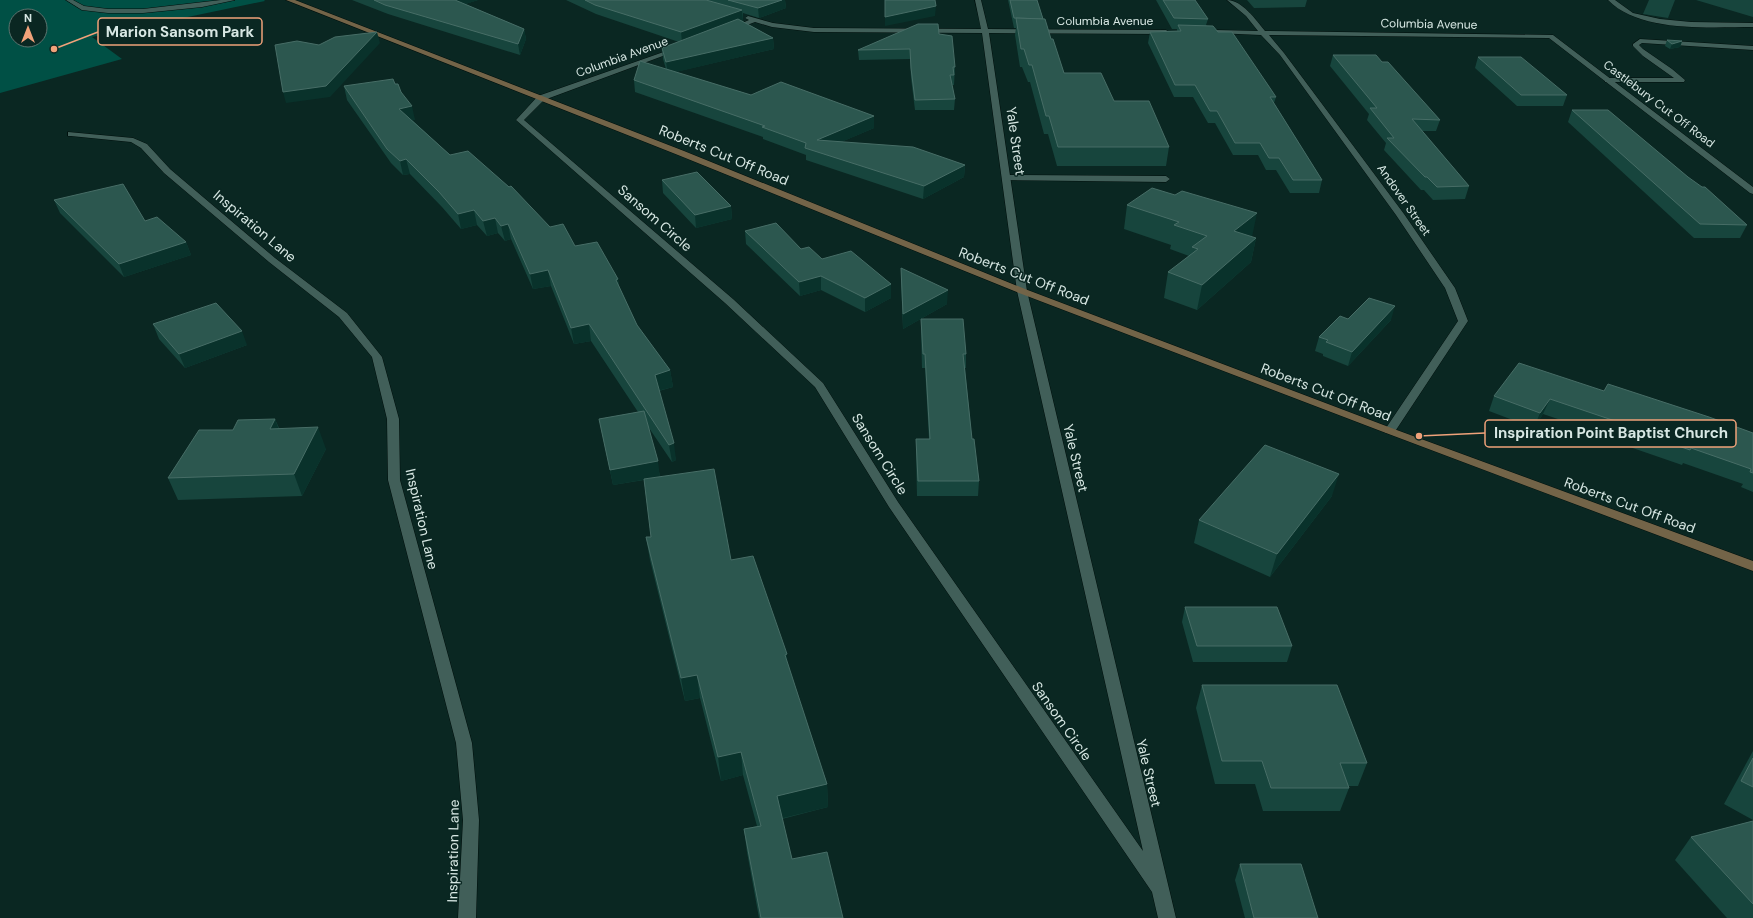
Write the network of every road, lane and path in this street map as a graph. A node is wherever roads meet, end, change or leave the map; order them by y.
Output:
1 (69, 0) edge
2 (232, 0) edge
3 (290, 0) edge
4 (978, 0) edge
5 (1230, 0) edge
6 (1611, 0) edge
7 (739, 16) edge
8 (755, 20) junction
9 (1753, 25) edge
10 (985, 31) junction
11 (723, 32) edge
12 (1176, 32) edge
13 (1208, 32) edge
14 (1264, 33) junction
15 (1551, 36) joint
16 (687, 45) edge
17 (1753, 48) edge
18 (1608, 80) junction
19 (541, 98) junction
20 (71, 134) dead end
21 (1006, 178) junction
22 (1166, 179) dead end
23 (1753, 191) edge
24 (1022, 291) junction
25 (1390, 431) junction
26 (1753, 566) edge
27 (1162, 892) junction
28 (467, 918) edge
29 (1167, 918) edge

1 - 2 street
3 - 19 street, Roberts Cut Off Road
4 - 10 street, Yale Street
5 - 14 street, Andover Street
6 - 9 street
7 - 8 street, Columbia Avenue
8 - 10 street, Columbia Avenue
8 - 11 street
10 - 12 street, Columbia Avenue
10 - 21 street, Yale Street
13 - 14 street, Columbia Avenue
14 - 15 street, Columbia Avenue
14 - 25 street, Andover Street
15 - 18 street, Castlebury Cut Off Road
16 - 19 street, Columbia Avenue
17 - 18 street
18 - 23 street, Castlebury Cut Off Road
19 - 24 street, Roberts Cut Off Road
19 - 27 street, Sansom Circle
20 - 28 street, Inspiration Lane
21 - 22 street
21 - 24 street, Yale Street
24 - 25 street, Roberts Cut Off Road
24 - 27 street, Yale Street
25 - 26 street, Roberts Cut Off Road
27 - 29 street, Yale Street

